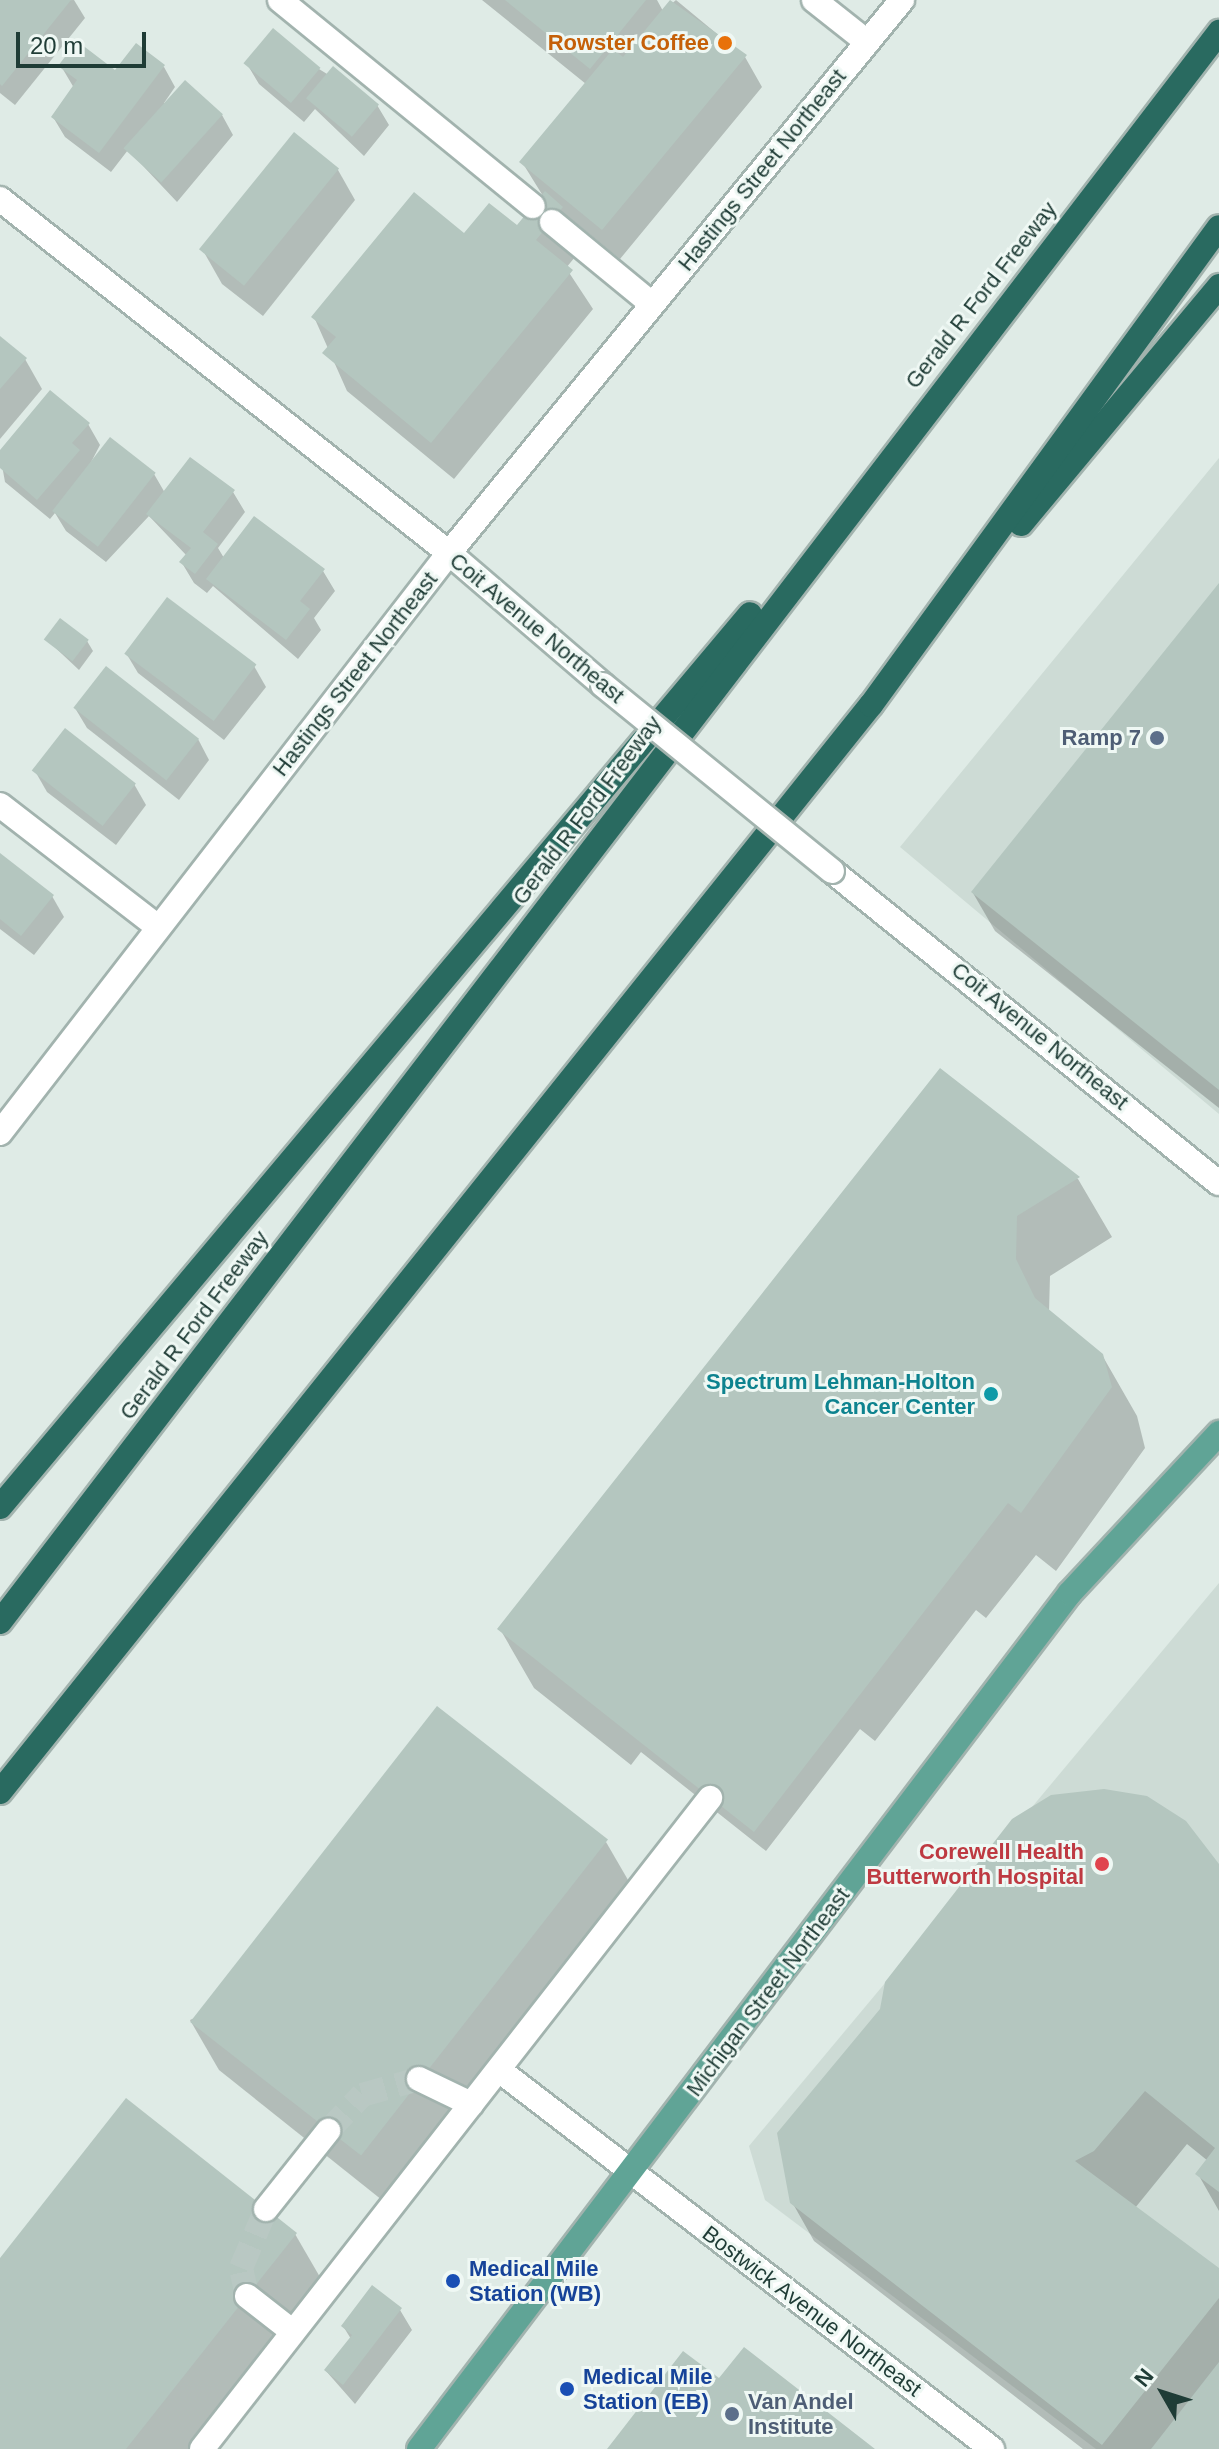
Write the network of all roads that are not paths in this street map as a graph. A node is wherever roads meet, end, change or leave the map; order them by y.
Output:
1 (280, 0) edge
2 (814, 0) edge
3 (902, 0) edge
4 (1219, 32) edge
5 (867, 42) junction
6 (0, 199) edge
7 (1219, 227) edge
8 (1219, 286) edge
9 (652, 304) junction
10 (961, 364) junction
11 (449, 553) junction
12 (871, 705) junction
13 (0, 805) edge
14 (158, 927) junction
15 (0, 1133) edge
16 (1219, 1183) edge
17 (1219, 1433) edge
18 (0, 1507) edge
19 (0, 1622) edge
20 (0, 1792) edge
21 (710, 1798) dead end
22 (499, 2070) junction
23 (419, 2079) tunnel mouth
24 (471, 2104) junction
25 (328, 2131) tunnel mouth
26 (632, 2173) junction
27 (266, 2209) tunnel mouth
28 (247, 2296) dead end
29 (293, 2332) junction
30 (202, 2449) edge
31 (419, 2449) edge
32 (992, 2449) edge

1 - 9 street
2 - 5 street
3 - 5 street, Hastings Street Northeast
4 - 10 highway, Gerald R Ford Freeway
5 - 9 street, Hastings Street Northeast
6 - 11 street, Coit Avenue Northeast
7 - 12 highway
8 - 12 highway
9 - 11 street, Hastings Street Northeast
10 - 18 highway
10 - 19 highway, Gerald R Ford Freeway
11 - 14 street, Hastings Street Northeast
11 - 16 street, Coit Avenue Northeast, bridge
12 - 20 highway
13 - 14 street
14 - 15 street, Hastings Street Northeast
17 - 26 main road, Michigan Street Northeast
21 - 22 street
22 - 24 street
22 - 26 street, Bostwick Avenue Northeast
23 - 24 street
24 - 29 street
25 - 27 street
26 - 31 main road, Michigan Street Northeast
26 - 32 street, Bostwick Avenue Northeast
28 - 29 street
29 - 30 street

